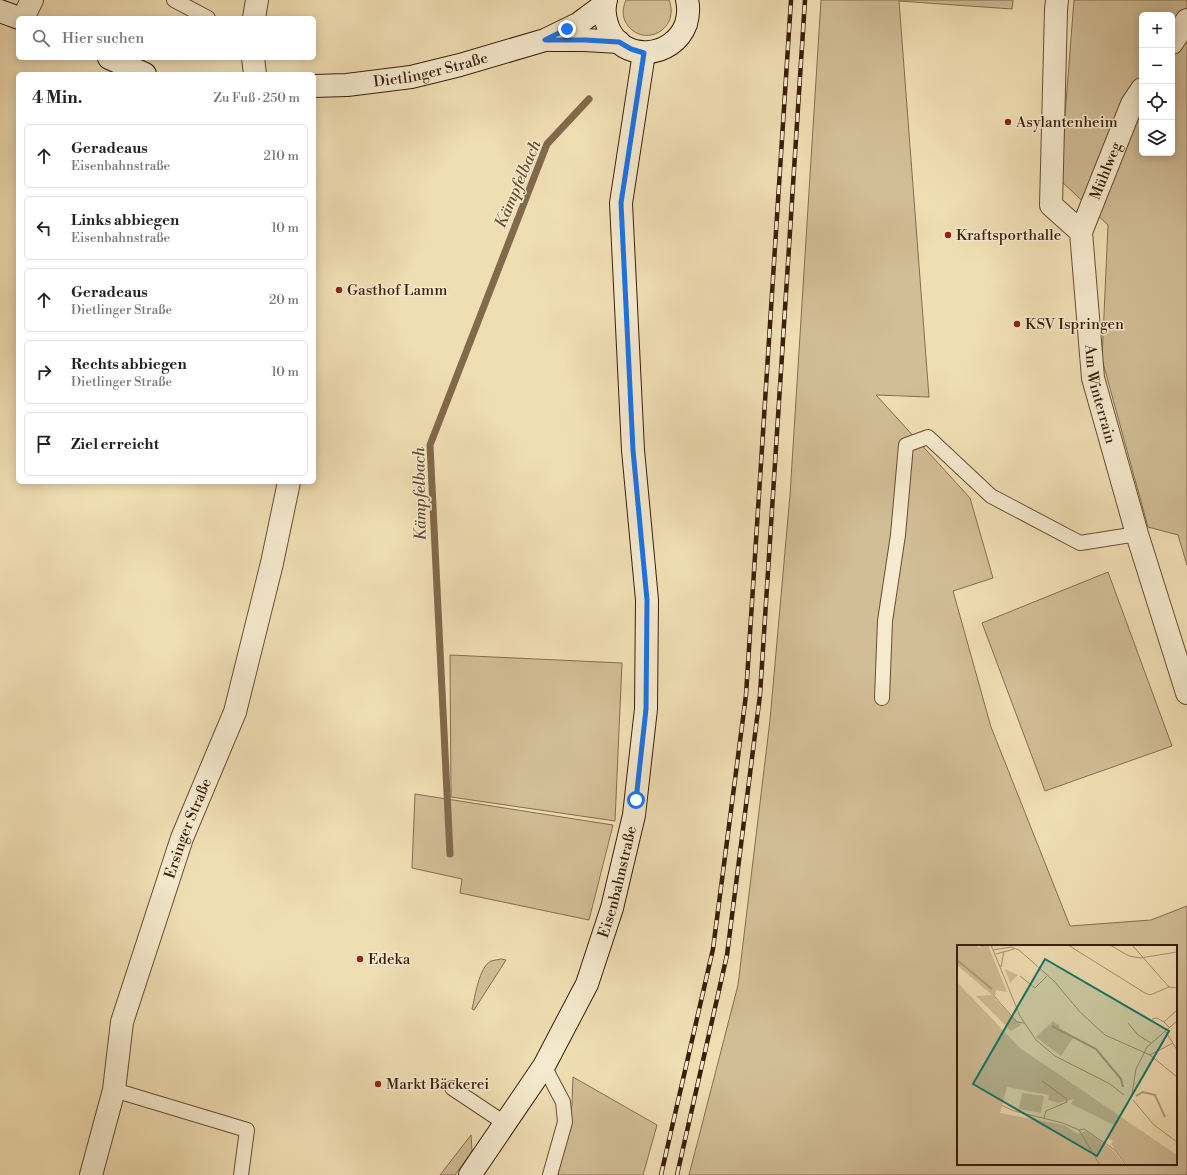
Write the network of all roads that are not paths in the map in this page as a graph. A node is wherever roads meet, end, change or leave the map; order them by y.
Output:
1 (32, 0) edge
2 (174, 0) edge
3 (257, 0) edge
4 (686, 0) edge
5 (1057, 0) edge
6 (606, 2) edge
7 (0, 11) edge
8 (24, 16) edge
9 (204, 16) edge
10 (254, 16) edge
11 (16, 17) edge
12 (1187, 20) edge
13 (1175, 38) edge
14 (545, 40) junction
15 (619, 42) junction
16 (644, 53) junction
17 (114, 60) edge
18 (253, 60) edge
19 (140, 72) edge
20 (255, 72) edge
21 (316, 86) edge
22 (1139, 94) edge
23 (1081, 232) junction
24 (289, 484) edge
25 (1137, 534) junction
26 (1187, 693) edge
27 (882, 698) dead end
28 (544, 1066) junction
29 (452, 1088) dead end
30 (114, 1090) junction
31 (506, 1124) junction
32 (91, 1175) edge
33 (241, 1175) edge
34 (470, 1175) edge
35 (550, 1175) edge

1 - 8 street
2 - 9 lane
3 - 10 street
4 - 16 street
5 - 23 street
6 - 14 street, Dietlinger Straße
6 - 15 street
7 - 11 street
12 - 13 street
14 - 15 street, Dietlinger Straße
14 - 21 street, Dietlinger Straße
15 - 16 street
16 - 28 street, Eisenbahnstraße
17 - 19 street
18 - 20 street
22 - 23 street, Mühlweg
23 - 25 street, Am Winterrain
24 - 30 street, Ersinger Straße
25 - 26 street, Am Winterrain
25 - 27 lane
28 - 31 street, Eisenbahnstraße
28 - 35 lane
29 - 31 lane
30 - 32 street, Ersinger Straße
30 - 33 lane
31 - 34 street, Eisenbahnstraße

